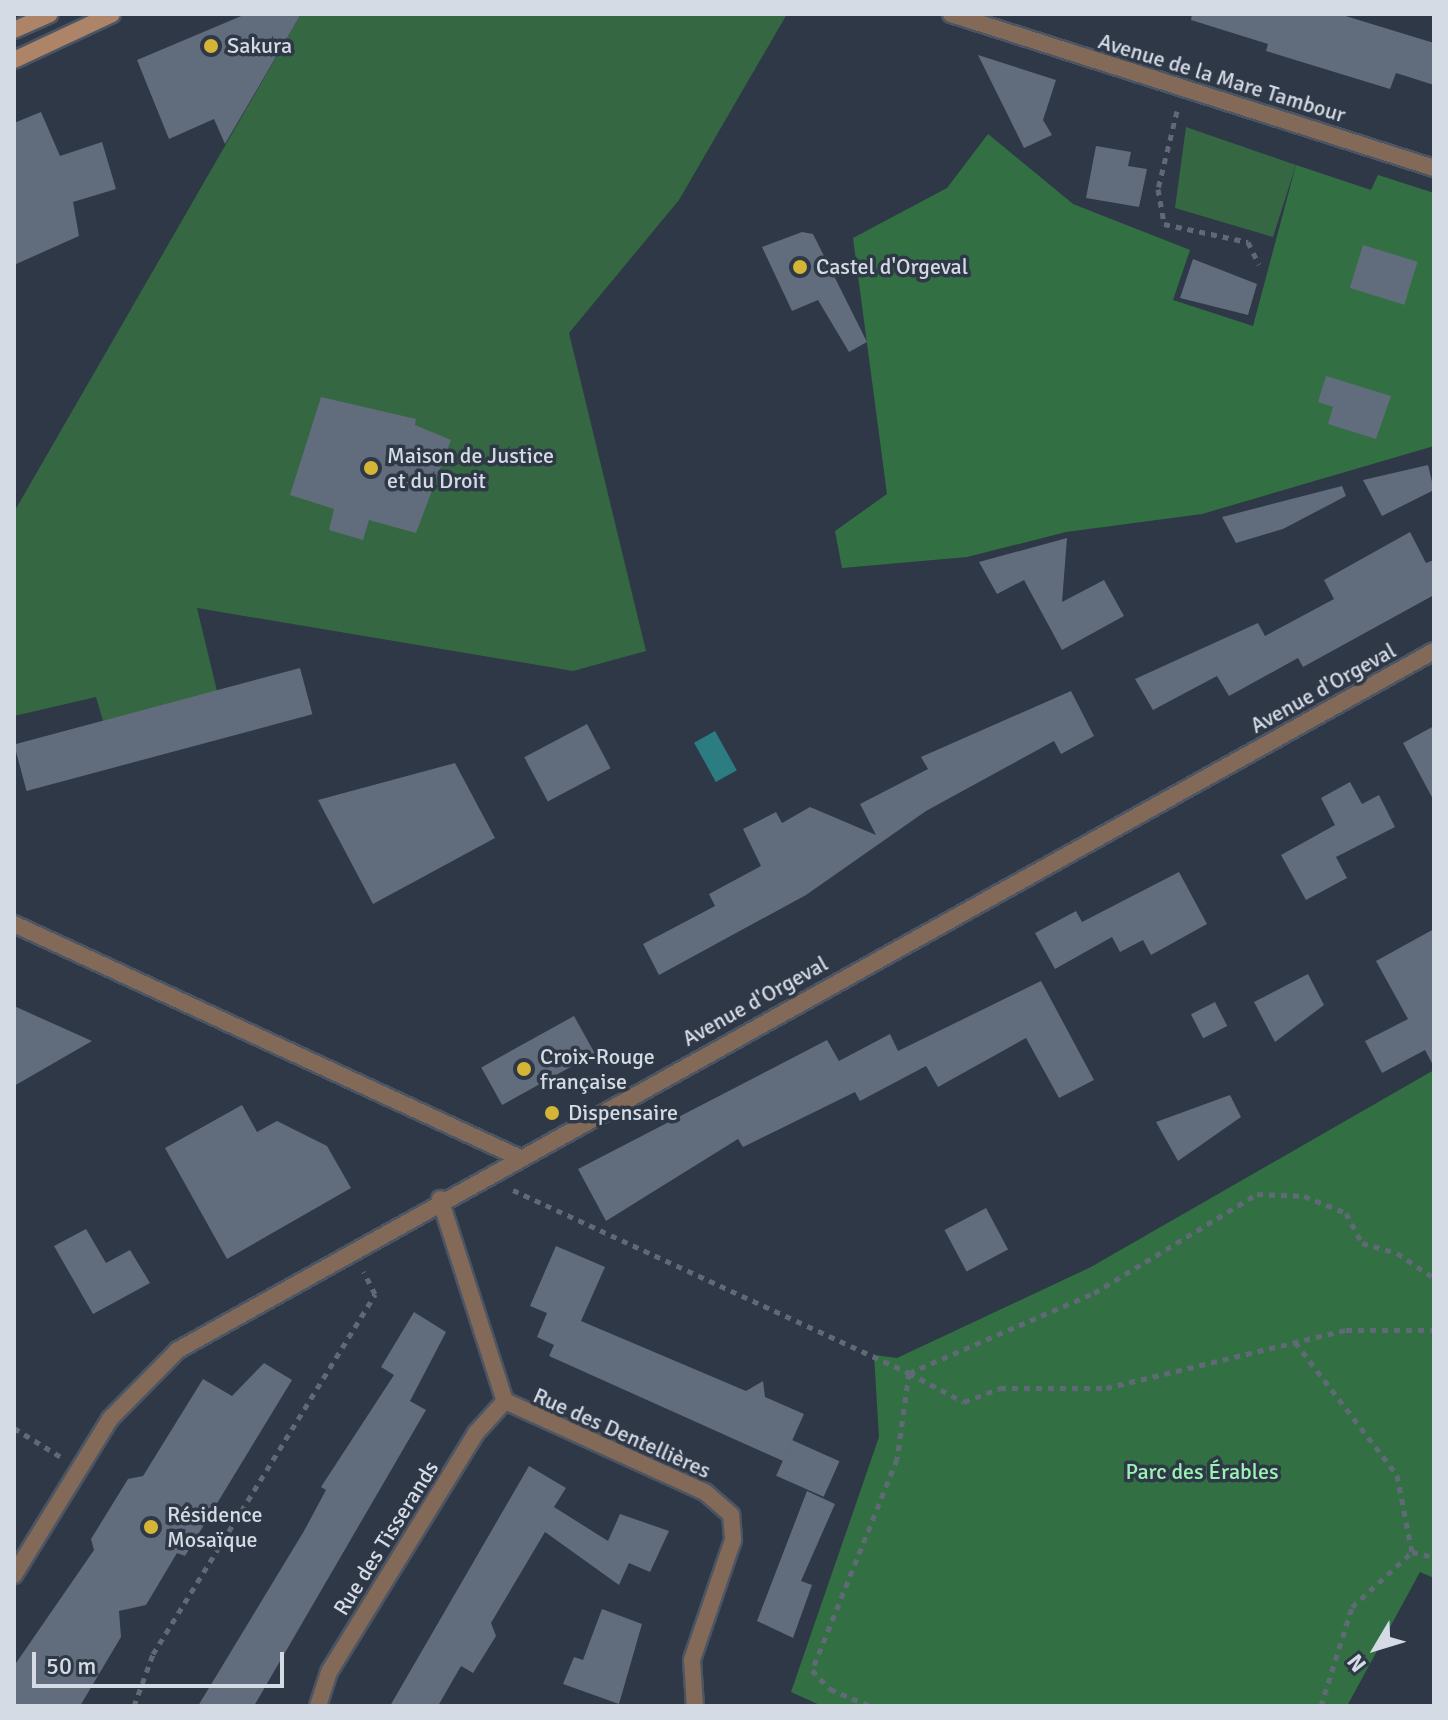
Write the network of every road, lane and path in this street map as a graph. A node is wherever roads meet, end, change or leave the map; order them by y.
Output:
1 (50, 14) edge
2 (112, 14) edge
3 (951, 14) edge
4 (14, 30) edge
5 (14, 60) edge
6 (1181, 90) junction
7 (1434, 168) edge
8 (1259, 265) dead end
9 (1434, 651) edge
10 (14, 924) edge
11 (518, 1157) junction
12 (483, 1176) junction
13 (440, 1199) junction
14 (353, 1248) junction
15 (1434, 1278) edge
16 (1434, 1330) edge
17 (1295, 1342) junction
18 (909, 1373) junction
19 (505, 1401) junction
20 (14, 1428) edge
21 (79, 1468) junction
22 (1412, 1552) junction
23 (1434, 1557) edge
24 (14, 1575) edge
25 (134, 1706) edge
26 (318, 1706) edge
27 (695, 1706) edge
28 (870, 1706) edge
29 (1321, 1706) edge

1 - 4 main road
2 - 5 main road
3 - 6 street, Avenue de la Mare Tambour
6 - 7 street, Avenue de la Mare Tambour
6 - 8 path
9 - 11 street, Avenue d'Orgeval
10 - 11 street
11 - 12 street, Avenue d'Orgeval
12 - 13 street, Avenue d'Orgeval
12 - 18 path
13 - 14 street, Avenue d'Orgeval
13 - 19 street, Rue des Dentellières
14 - 21 street, Avenue d'Orgeval
14 - 25 path
15 - 18 path
16 - 17 path
17 - 18 path
17 - 22 path
18 - 28 path
19 - 26 street, Rue des Tisserands
19 - 27 street, Rue des Dentellières
20 - 21 path
21 - 24 street, Avenue d'Orgeval
22 - 23 path
22 - 29 path

